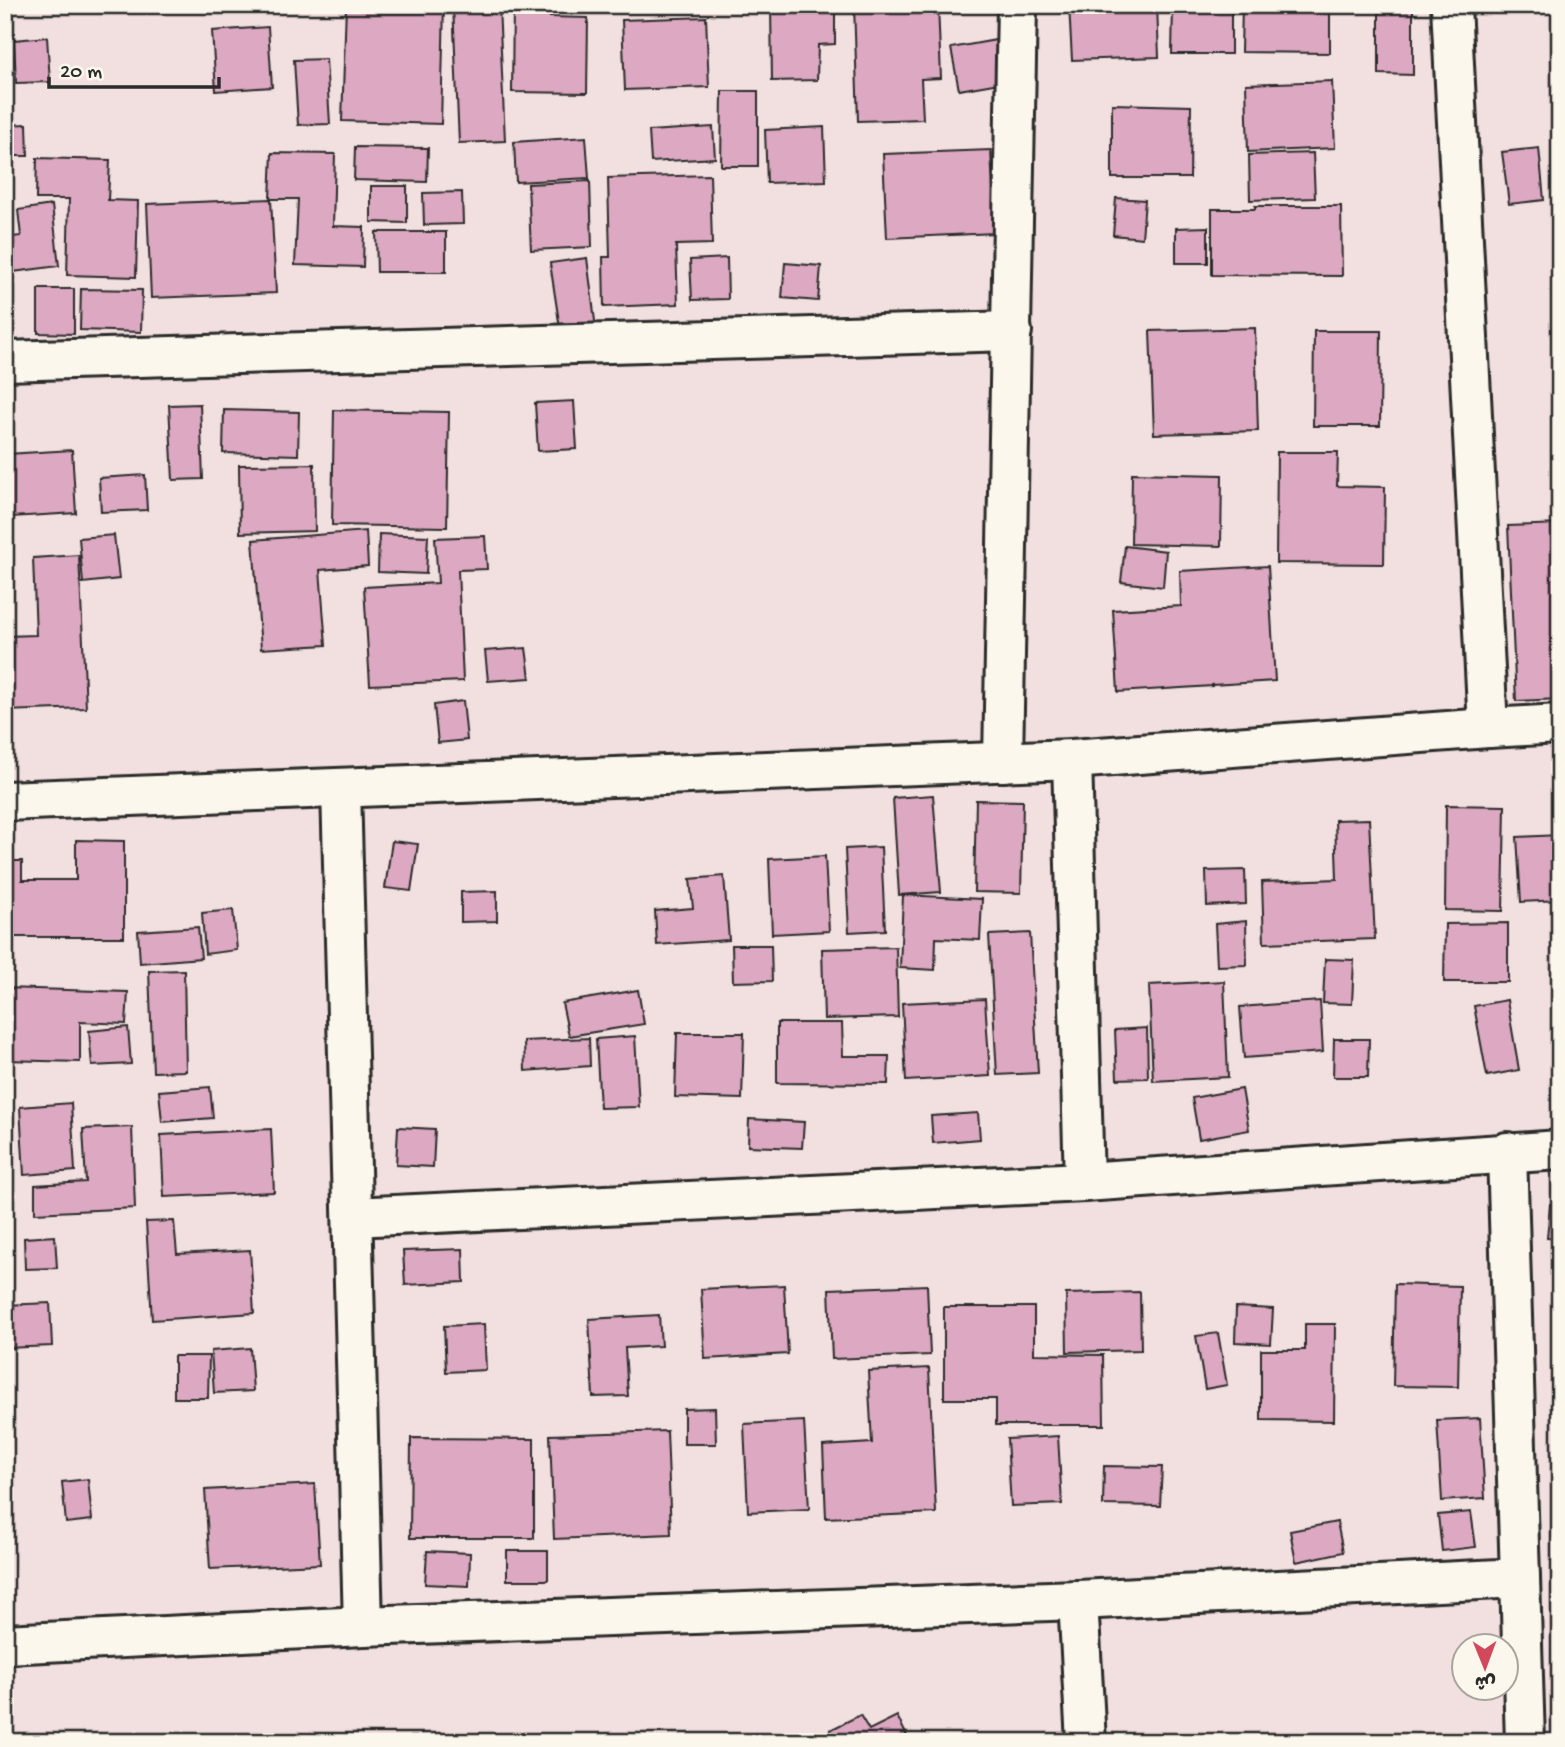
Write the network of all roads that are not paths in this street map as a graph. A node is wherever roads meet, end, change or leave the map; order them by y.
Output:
1 (1017, 5) edge
2 (1451, 5) edge
3 (1012, 331) junction
4 (5, 361) edge
5 (1560, 724) edge
6 (1488, 727) junction
7 (1072, 759) junction
8 (1003, 762) junction
9 (341, 788) junction
10 (5, 801) edge
11 (1560, 1150) edge
12 (1507, 1152) junction
13 (1084, 1182) junction
14 (353, 1217) junction
15 (1520, 1578) junction
16 (1078, 1600) junction
17 (363, 1626) junction
18 (5, 1644) edge
19 (1086, 1742) edge
20 (1525, 1742) edge

1 - 3 street
2 - 6 street
3 - 4 street
3 - 8 street
5 - 6 street
6 - 7 street
7 - 8 street
7 - 13 street
8 - 9 street
9 - 10 street
9 - 14 street
11 - 12 street
12 - 13 street
12 - 15 street
13 - 14 street
14 - 17 street
15 - 16 street
15 - 20 street
16 - 17 street
16 - 19 street
17 - 18 street

